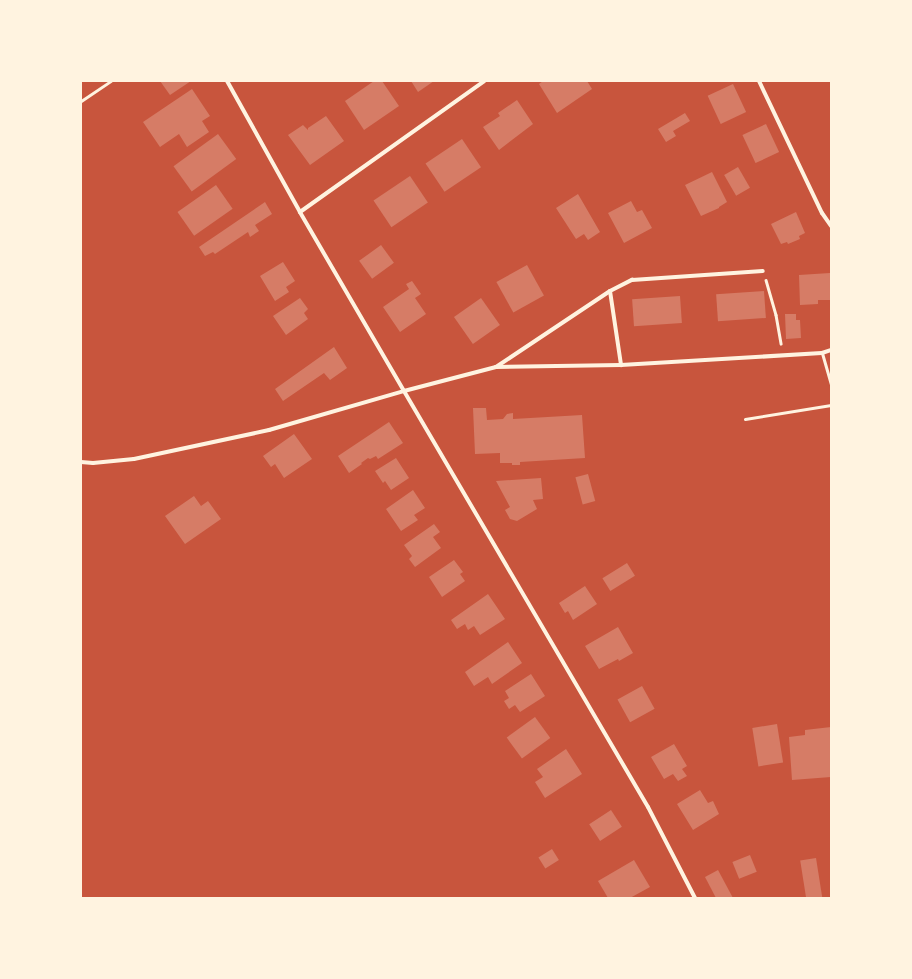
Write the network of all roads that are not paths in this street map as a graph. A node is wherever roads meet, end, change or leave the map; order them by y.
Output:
1 (111, 81) edge
2 (227, 81) edge
3 (484, 81) edge
4 (759, 81) edge
5 (81, 101) edge
6 (300, 212) junction
7 (831, 226) edge
8 (763, 270) road end
9 (610, 291) junction
10 (831, 350) edge
11 (822, 353) junction
12 (622, 365) junction
13 (496, 368) junction
14 (831, 384) edge
15 (404, 391) junction
16 (831, 406) edge
17 (745, 419) dead end
18 (81, 462) edge
19 (695, 898) edge

1 - 5 lane
2 - 6 street
3 - 6 street
4 - 7 street
6 - 15 street
8 - 9 street
9 - 12 street
9 - 13 street
10 - 11 street
11 - 12 street
11 - 14 lane
12 - 13 street
13 - 15 street
15 - 18 street
15 - 19 street
16 - 17 lane

